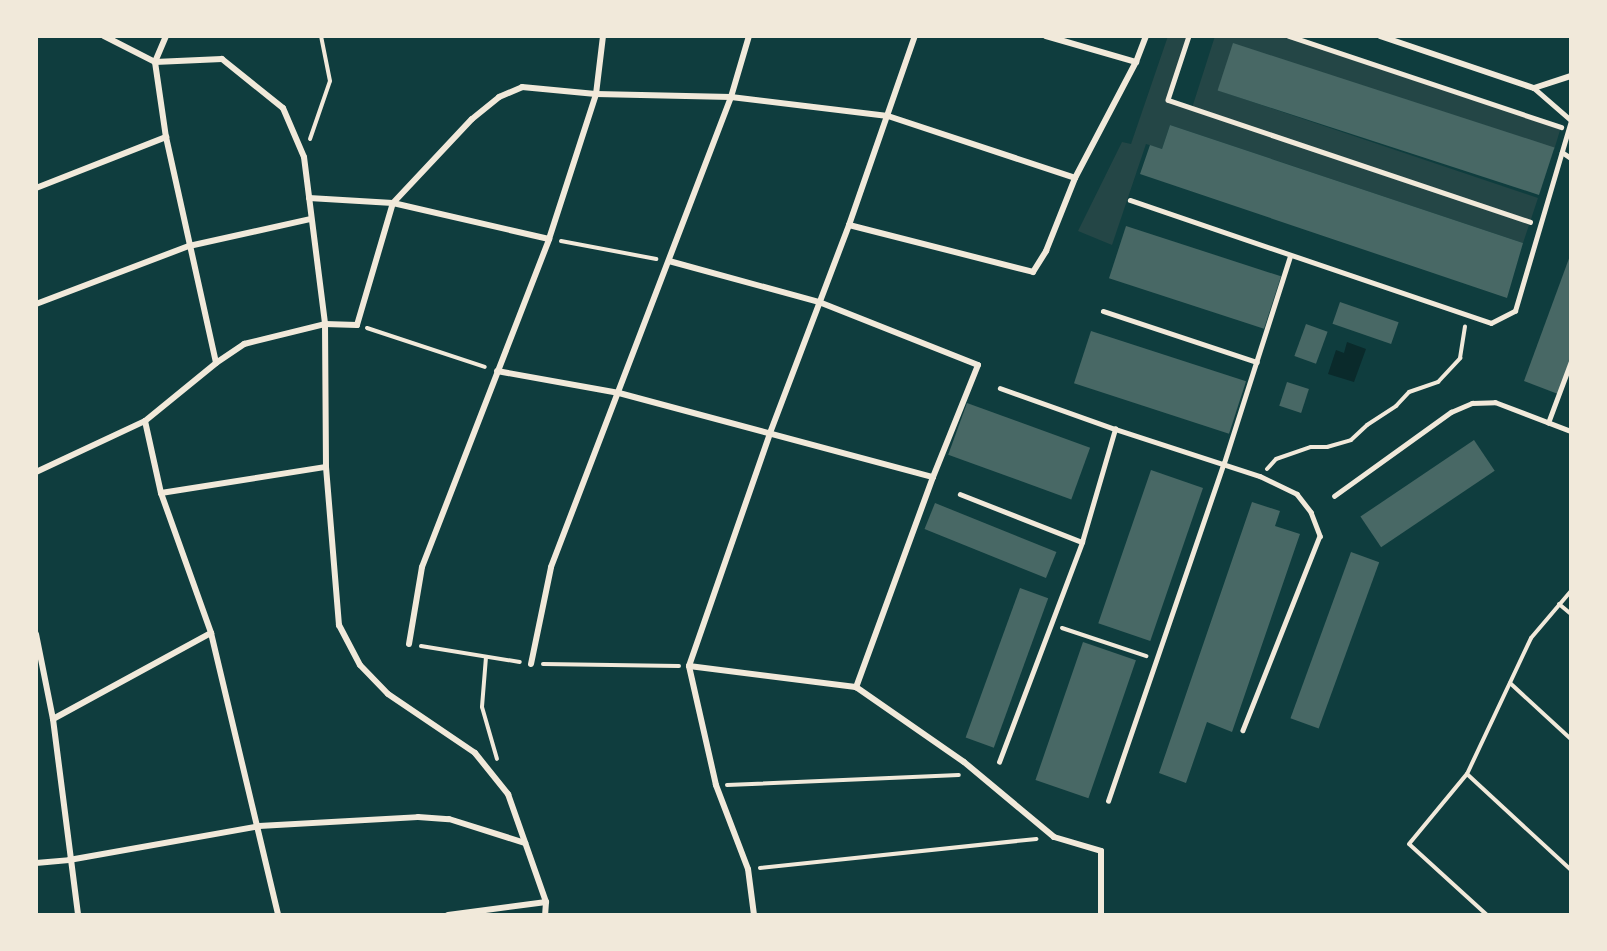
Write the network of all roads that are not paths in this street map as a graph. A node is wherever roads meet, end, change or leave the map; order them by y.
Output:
1 (104, 36) edge
2 (166, 36) edge
3 (603, 36) edge
4 (749, 36) edge
5 (915, 36) edge
6 (1046, 36) edge
7 (1146, 36) edge
8 (1189, 36) edge
9 (1289, 36) edge
10 (1380, 36) edge
11 (155, 62) junction
12 (1136, 62) junction
13 (1571, 76) edge
14 (1534, 88) junction
15 (596, 94) junction
16 (731, 97) junction
17 (888, 116) junction
18 (1571, 121) edge
19 (1562, 127) dead end
20 (166, 137) junction
21 (1562, 152) junction
22 (1571, 158) edge
23 (1075, 178) junction
24 (36, 188) edge
25 (309, 198) junction
26 (1130, 200) dead end
27 (393, 203) junction
28 (311, 219) junction
29 (1530, 222) dead end
30 (849, 225) junction
31 (549, 239) junction
32 (189, 246) junction
33 (1290, 256) junction
34 (669, 261) junction
35 (819, 302) junction
36 (36, 304) edge
37 (1102, 311) dead end
38 (325, 324) junction
39 (1571, 361) edge
40 (1257, 362) junction
41 (216, 363) junction
42 (497, 371) junction
43 (1000, 388) dead end
44 (619, 393) junction
45 (145, 421) junction
46 (1548, 423) junction
47 (1115, 429) junction
48 (1571, 431) edge
49 (770, 433) junction
50 (1224, 463) junction
51 (326, 467) junction
52 (36, 472) edge
53 (933, 477) junction
54 (161, 493) junction
55 (960, 494) dead end
56 (1334, 496) dead end
57 (1082, 542) junction
58 (211, 633) junction
59 (36, 634) edge
60 (409, 644) road end
61 (531, 664) road end
62 (689, 666) junction
63 (856, 687) junction
64 (53, 719) junction
65 (1243, 730) dead end
66 (999, 762) dead end
67 (1108, 801) dead end
68 (259, 826) junction
69 (525, 843) junction
70 (69, 860) junction
71 (36, 863) edge
72 (546, 902) junction
73 (78, 915) edge
74 (278, 915) edge
75 (448, 915) edge
76 (545, 915) edge
77 (754, 915) edge
78 (1101, 915) edge

1 - 11 street
2 - 11 street
3 - 15 street
4 - 16 street
5 - 17 street
6 - 12 street
7 - 12 street
8 - 29 lane
9 - 19 lane
10 - 14 street
11 - 20 street
11 - 25 street
12 - 23 street
13 - 14 street
14 - 18 lane
15 - 16 street
15 - 27 street
15 - 31 street
16 - 17 street
16 - 34 street
17 - 23 street
17 - 30 street
18 - 21 lane
20 - 24 street
20 - 32 street
21 - 22 lane
21 - 33 lane
23 - 30 street
25 - 27 street
25 - 28 street
26 - 33 lane
27 - 31 street
27 - 38 street
28 - 32 street
28 - 38 street
30 - 35 street
31 - 42 street
32 - 36 street
32 - 41 street
33 - 40 lane
34 - 35 street
34 - 44 street
35 - 49 street
35 - 53 street
37 - 40 lane
38 - 41 street
38 - 51 street
39 - 46 lane
40 - 50 lane
41 - 45 street
42 - 44 street
42 - 60 street
43 - 47 lane
44 - 49 street
44 - 61 street
45 - 52 street
45 - 54 street
46 - 48 lane
46 - 56 lane
47 - 50 lane
47 - 57 lane
49 - 53 street
49 - 62 street
50 - 65 lane
50 - 67 lane
51 - 54 street
51 - 69 street
53 - 63 street
54 - 58 street
55 - 57 lane
57 - 66 lane
58 - 64 street
58 - 68 street
59 - 64 street
62 - 63 street
62 - 77 street
63 - 78 street
64 - 70 street
68 - 69 street
68 - 70 street
68 - 74 street
69 - 72 street
70 - 71 street
70 - 73 street
72 - 75 street
72 - 76 street

